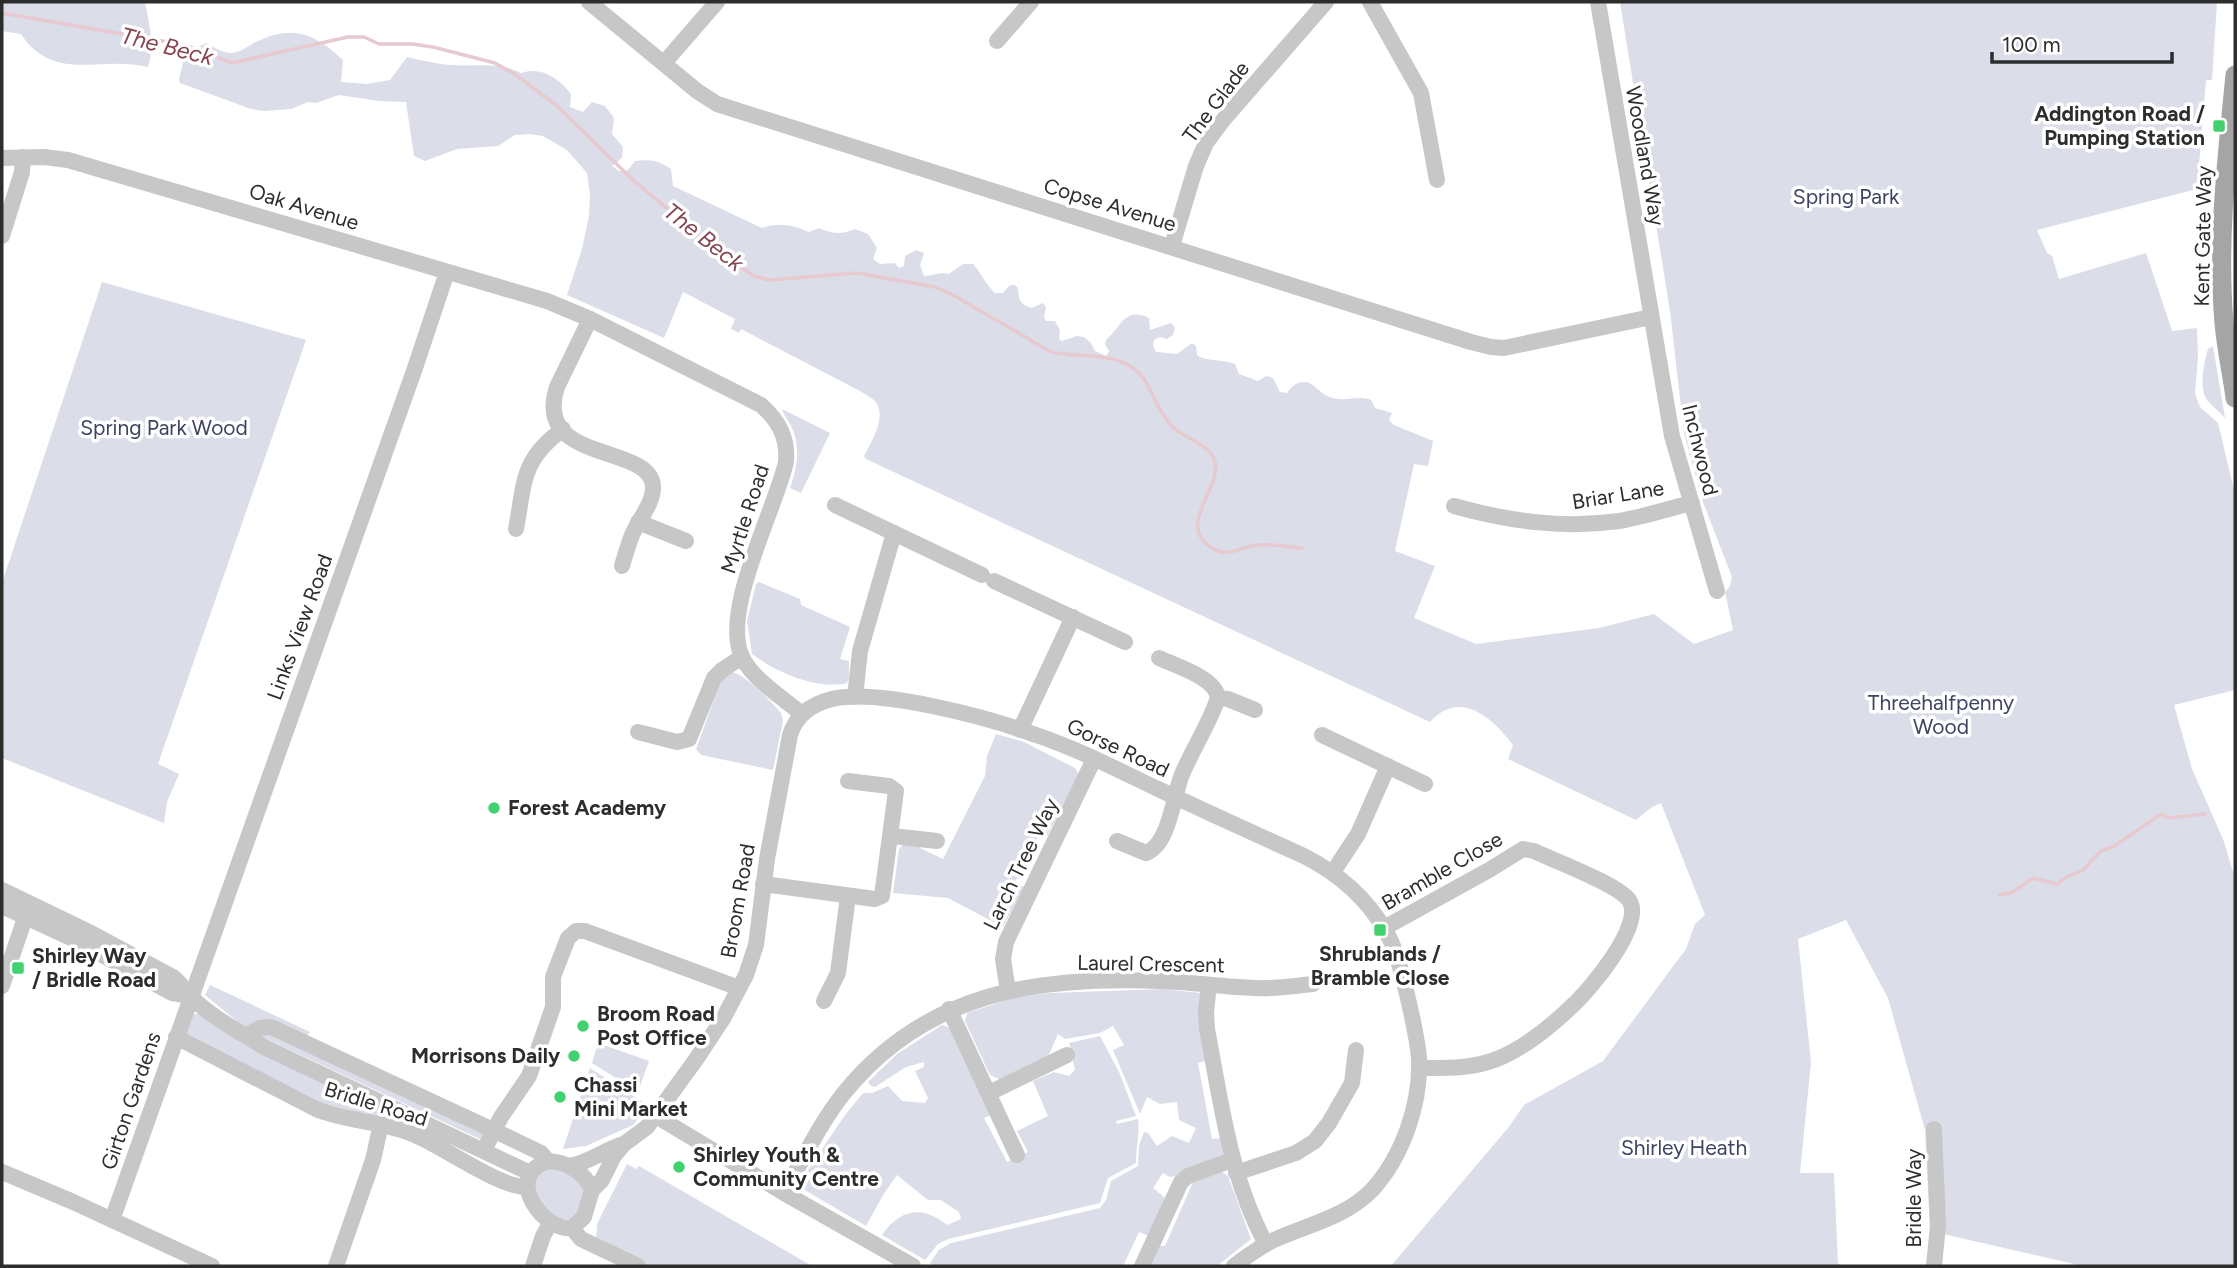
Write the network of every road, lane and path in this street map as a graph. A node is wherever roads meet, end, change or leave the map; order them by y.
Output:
1 (589, 2) edge
2 (717, 2) edge
3 (1031, 2) edge
4 (1326, 2) edge
5 (1370, 2) edge
6 (1598, 2) edge
7 (997, 41) dead end
8 (664, 63) junction
9 (2235, 75) edge
10 (23, 157) junction
11 (2, 158) edge
12 (1438, 180) dead end
13 (2, 236) edge
14 (1172, 246) junction
15 (447, 272) junction
16 (1651, 317) junction
17 (590, 319) junction
18 (2235, 398) edge
19 (756, 402) joint
20 (564, 429) junction
21 (1692, 503) junction
22 (835, 505) dead end
23 (1462, 514) dead end
24 (638, 522) junction
25 (516, 529) dead end
26 (894, 533) junction
27 (686, 541) dead end
28 (622, 566) dead end
29 (1717, 591) dead end
30 (1073, 617) junction
31 (1125, 642) dead end
32 (742, 657) junction
33 (1159, 658) dead end
34 (855, 697) junction
35 (1218, 698) junction
36 (1255, 710) dead end
37 (802, 714) junction
38 (1020, 730) junction
39 (638, 732) dead end
40 (1322, 735) dead end
41 (1094, 759) junction
42 (1388, 766) junction
43 (848, 781) dead end
44 (1425, 784) dead end
45 (1176, 797) junction
46 (892, 836) junction
47 (937, 841) dead end
48 (1116, 841) dead end
49 (1333, 872) junction
50 (763, 884) junction
51 (2, 890) edge
52 (848, 896) junction
53 (2, 906) edge
54 (27, 910) junction
55 (1384, 928) junction
56 (1313, 984) dead end
57 (1209, 985) junction
58 (2, 986) edge
59 (739, 988) junction
60 (1008, 991) junction
61 (190, 996) junction
62 (824, 1001) dead end
63 (949, 1009) junction
64 (246, 1036) junction
65 (176, 1037) junction
66 (1356, 1050) dead end
67 (1067, 1055) dead end
68 (1419, 1068) junction
69 (989, 1093) junction
70 (656, 1116) junction
71 (381, 1124) junction
72 (1934, 1129) dead end
73 (493, 1130) junction
74 (625, 1144) junction
75 (484, 1150) junction
76 (1017, 1155) dead end
77 (548, 1161) junction
78 (569, 1166) junction
79 (1234, 1167) junction
80 (2, 1172) edge
81 (529, 1180) junction
82 (592, 1190) junction
83 (784, 1193) junction
84 (112, 1220) junction
85 (551, 1222) junction
86 (572, 1228) junction
87 (1266, 1244) junction
88 (212, 1266) edge
89 (336, 1266) edge
90 (533, 1266) edge
91 (638, 1266) edge
92 (913, 1266) edge
93 (1142, 1266) edge
94 (1234, 1266) edge
95 (1934, 1266) edge

1 - 8 street, Copse Avenue
2 - 8 street
3 - 7 street
4 - 14 street, The Glade
5 - 12 street
6 - 16 street, Woodland Way
8 - 14 street, Copse Avenue
9 - 18 main road, Kent Gate Way
10 - 11 street, Oak Avenue
10 - 13 street
10 - 15 street, Oak Avenue
14 - 16 street, Copse Avenue
15 - 17 street, Oak Avenue
15 - 61 street, Links View Road
16 - 21 street, Inchwood
17 - 19 street, Oak Avenue
17 - 20 street
19 - 32 street, Myrtle Road
20 - 24 street
20 - 25 street
21 - 23 street, Briar Lane
21 - 29 street, Inchwood
22 - 26 street
24 - 27 street
24 - 28 street
26 - 30 street
26 - 34 street
30 - 31 street
30 - 38 street
32 - 37 street
32 - 39 street
33 - 35 street
34 - 37 street, Gorse Road
34 - 38 street, Gorse Road
35 - 36 street
35 - 45 street
37 - 50 street, Broom Road
38 - 41 street, Gorse Road
40 - 42 street
41 - 45 street, Gorse Road
41 - 60 street, Larch Tree Way
42 - 44 street
42 - 49 street
43 - 46 street
45 - 48 street
45 - 49 street, Gorse Road
46 - 47 street
46 - 52 street
49 - 55 street, Gorse Road
50 - 52 street
50 - 59 street, Broom Road
51 - 54 street, Bridle Road
52 - 62 street
53 - 54 street, Bridle Road
54 - 58 street
54 - 61 street, Bridle Road
55 - 68 street, Gorse Road
55 - 68 street, Bramble Close
56 - 57 street, Laurel Crescent
57 - 60 street, Laurel Crescent
57 - 79 street
59 - 70 street, Broom Road
59 - 73 street
60 - 63 street, Laurel Crescent
61 - 64 street, Bridle Road
61 - 65 street, Girton Gardens
63 - 69 street
63 - 83 street, Laurel Crescent
64 - 73 street, Bridle Road
64 - 75 street, Bridle Road
65 - 71 street, Bridle Road
65 - 84 street, Girton Gardens
66 - 79 street
67 - 69 street
68 - 87 street, Gorse Road
69 - 76 street
70 - 74 street, Broom Road
70 - 83 street
71 - 81 street, Bridle Road
71 - 89 street
72 - 95 street, Bridle Way
73 - 75 street
73 - 77 street, Bridle Road
74 - 78 street, Broom Road
74 - 82 street, Broom Road
75 - 81 street, Bridle Road
77 - 78 street, Bridle Road
77 - 81 street
78 - 82 street
79 - 87 street
79 - 93 street
80 - 84 street
81 - 85 street
82 - 86 street
83 - 92 street
84 - 88 street
85 - 86 street
85 - 90 street
86 - 91 street
87 - 94 street, Gorse Road

